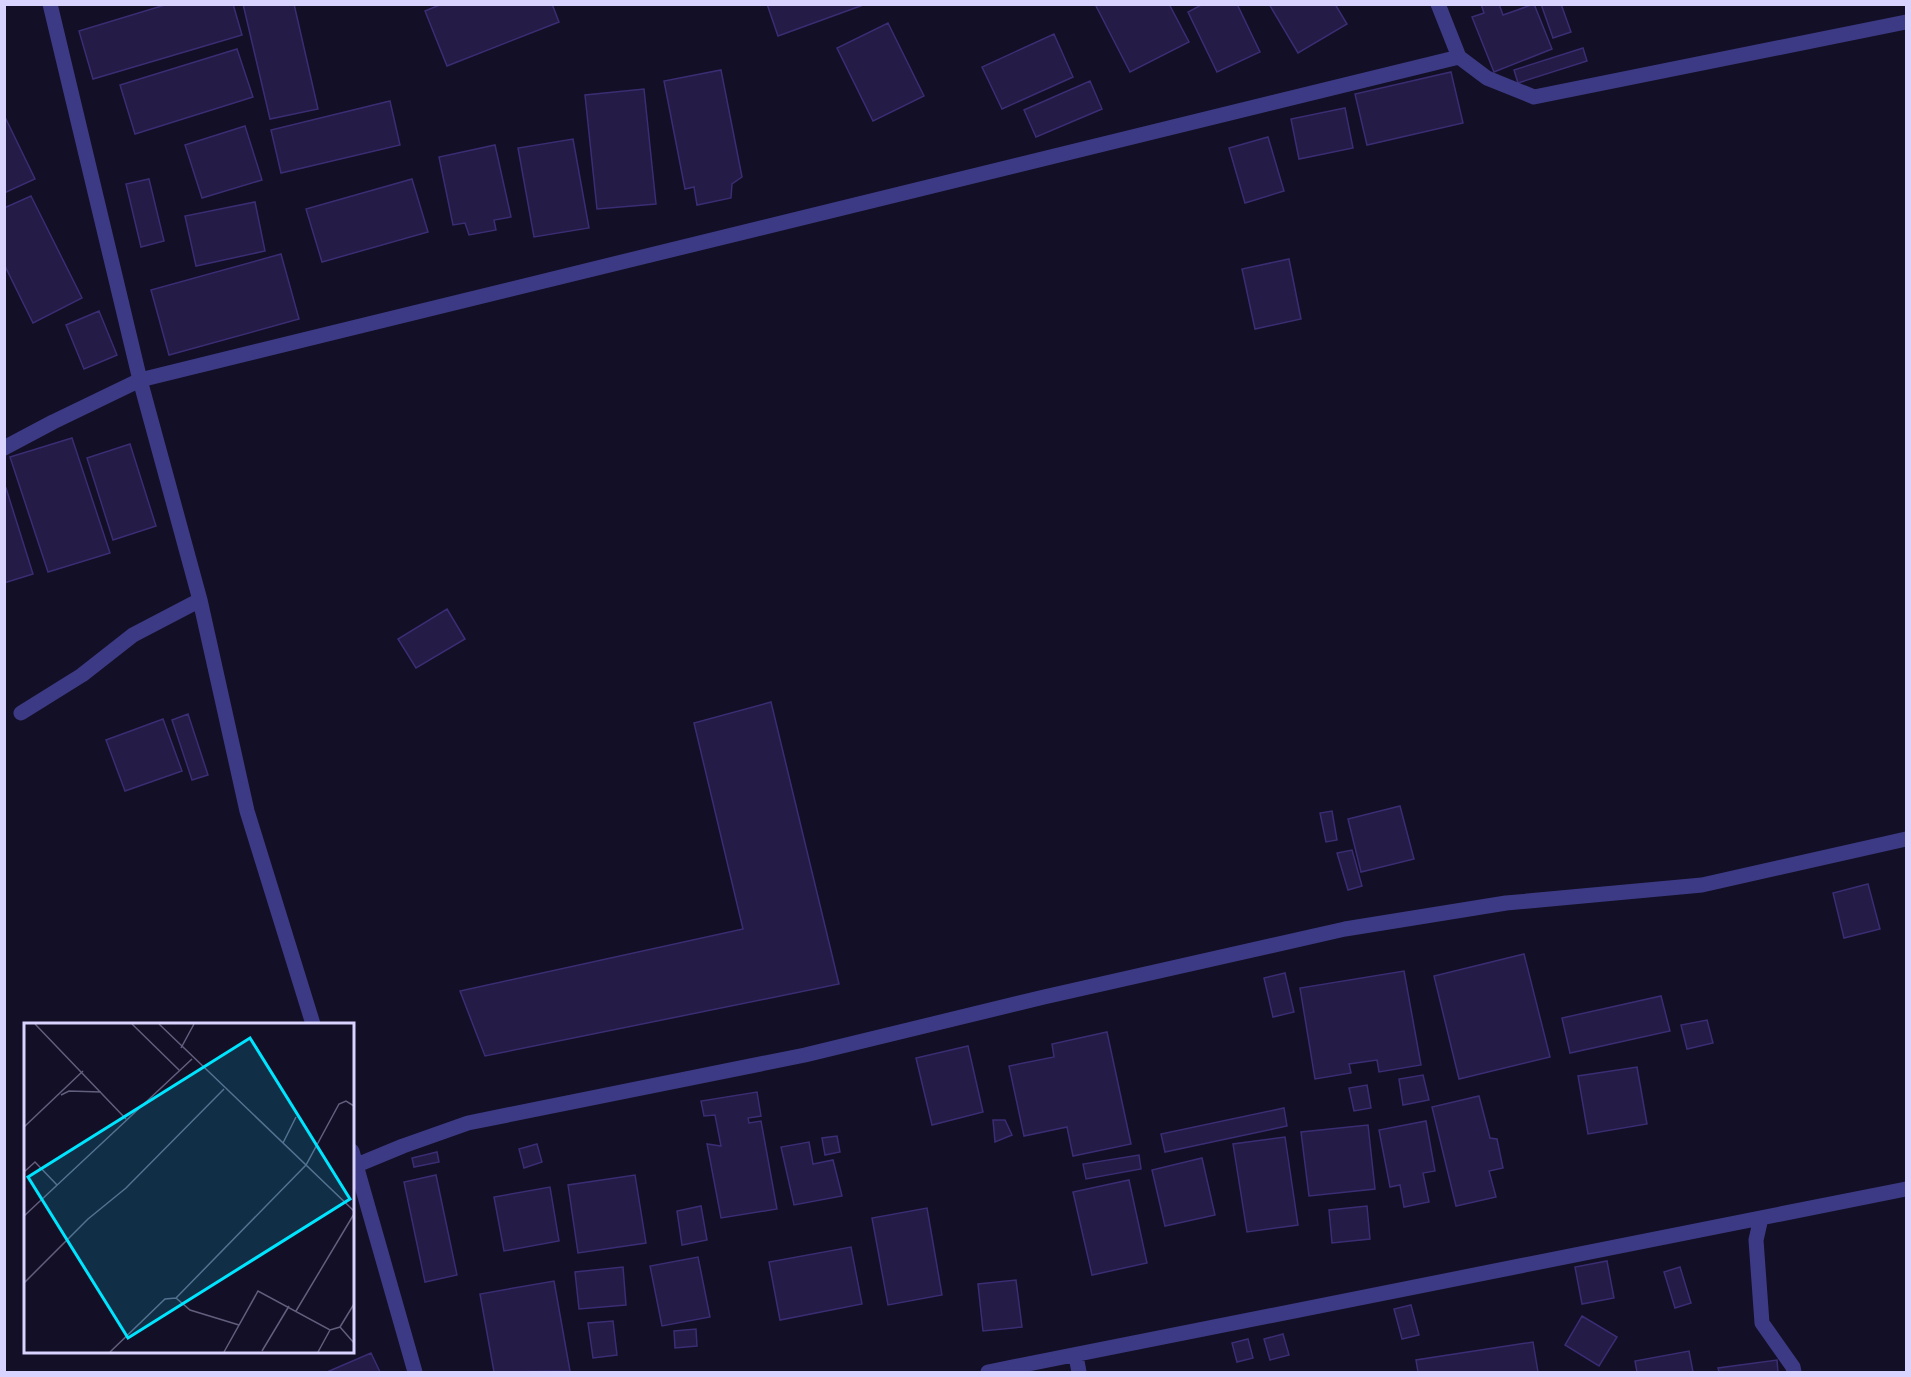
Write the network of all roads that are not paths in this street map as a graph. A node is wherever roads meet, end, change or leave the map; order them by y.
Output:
1 (50, 4) edge
2 (1438, 4) edge
3 (1906, 22) edge
4 (1459, 57) junction
5 (140, 380) junction
6 (4, 448) edge
7 (200, 600) junction
8 (21, 713) dead end
9 (1906, 839) edge
10 (313, 1023) edge
11 (355, 1158) edge
12 (1906, 1189) edge
13 (1761, 1218) junction
14 (1076, 1356) junction
15 (415, 1372) edge
16 (988, 1372) edge
17 (1079, 1372) edge
18 (1794, 1372) edge

1 - 5 street
2 - 4 street
3 - 4 street
4 - 5 street
5 - 6 street
5 - 7 street
7 - 8 street
7 - 10 street
9 - 11 street
11 - 15 street
12 - 13 street
13 - 14 street
13 - 18 street
14 - 16 street
14 - 17 street

